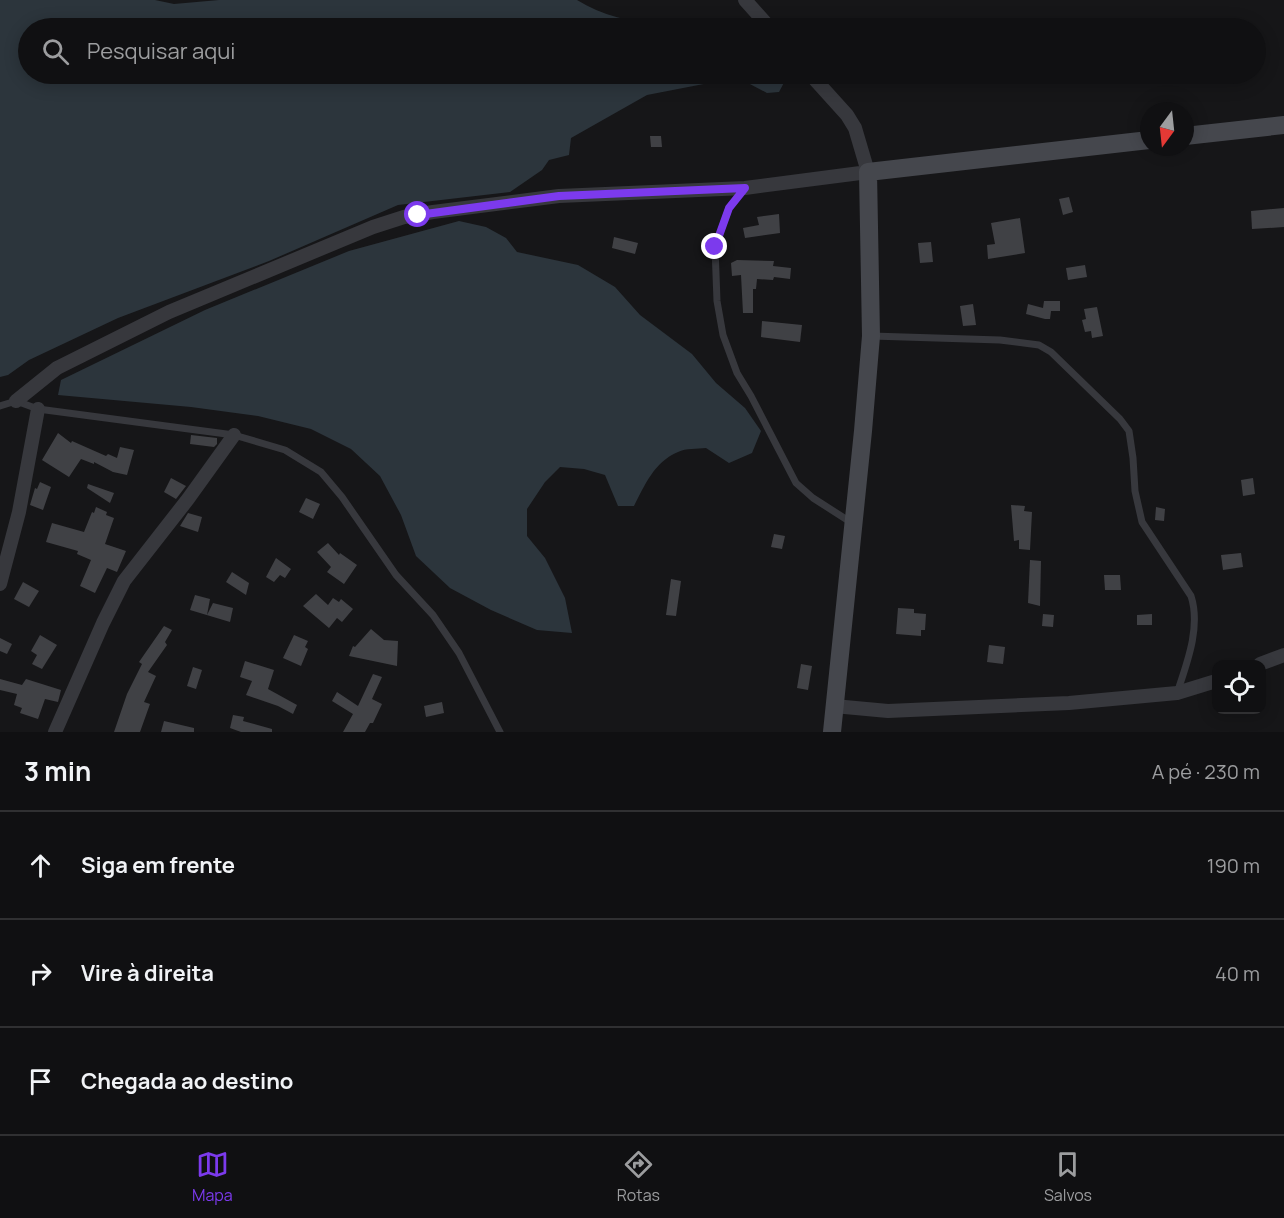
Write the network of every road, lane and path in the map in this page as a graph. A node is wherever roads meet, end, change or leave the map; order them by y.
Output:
1 (745, 0) edge
2 (761, 18) edge
3 (819, 84) edge
4 (1284, 125) edge
5 (1194, 135) edge
6 (1140, 141) edge
7 (868, 172) junction
8 (745, 188) junction
9 (871, 336) junction
10 (16, 401) junction
11 (0, 406) edge
12 (38, 409) junction
13 (234, 435) junction
14 (852, 523) junction
15 (0, 584) edge
16 (1284, 655) edge
17 (1266, 662) edge
18 (1212, 682) edge
19 (1178, 693) junction
20 (834, 706) junction
21 (55, 732) edge
22 (500, 732) edge
23 (832, 732) edge

1 - 2 street
3 - 7 street
4 - 5 main road
6 - 7 main road
7 - 8 street
7 - 9 main road
8 - 10 street
8 - 14 lane
9 - 14 main road
9 - 19 lane
10 - 11 lane
10 - 12 lane
12 - 13 lane
12 - 15 street
13 - 21 street
13 - 22 lane
14 - 20 main road
16 - 17 street
18 - 19 street
19 - 20 street
20 - 23 main road

